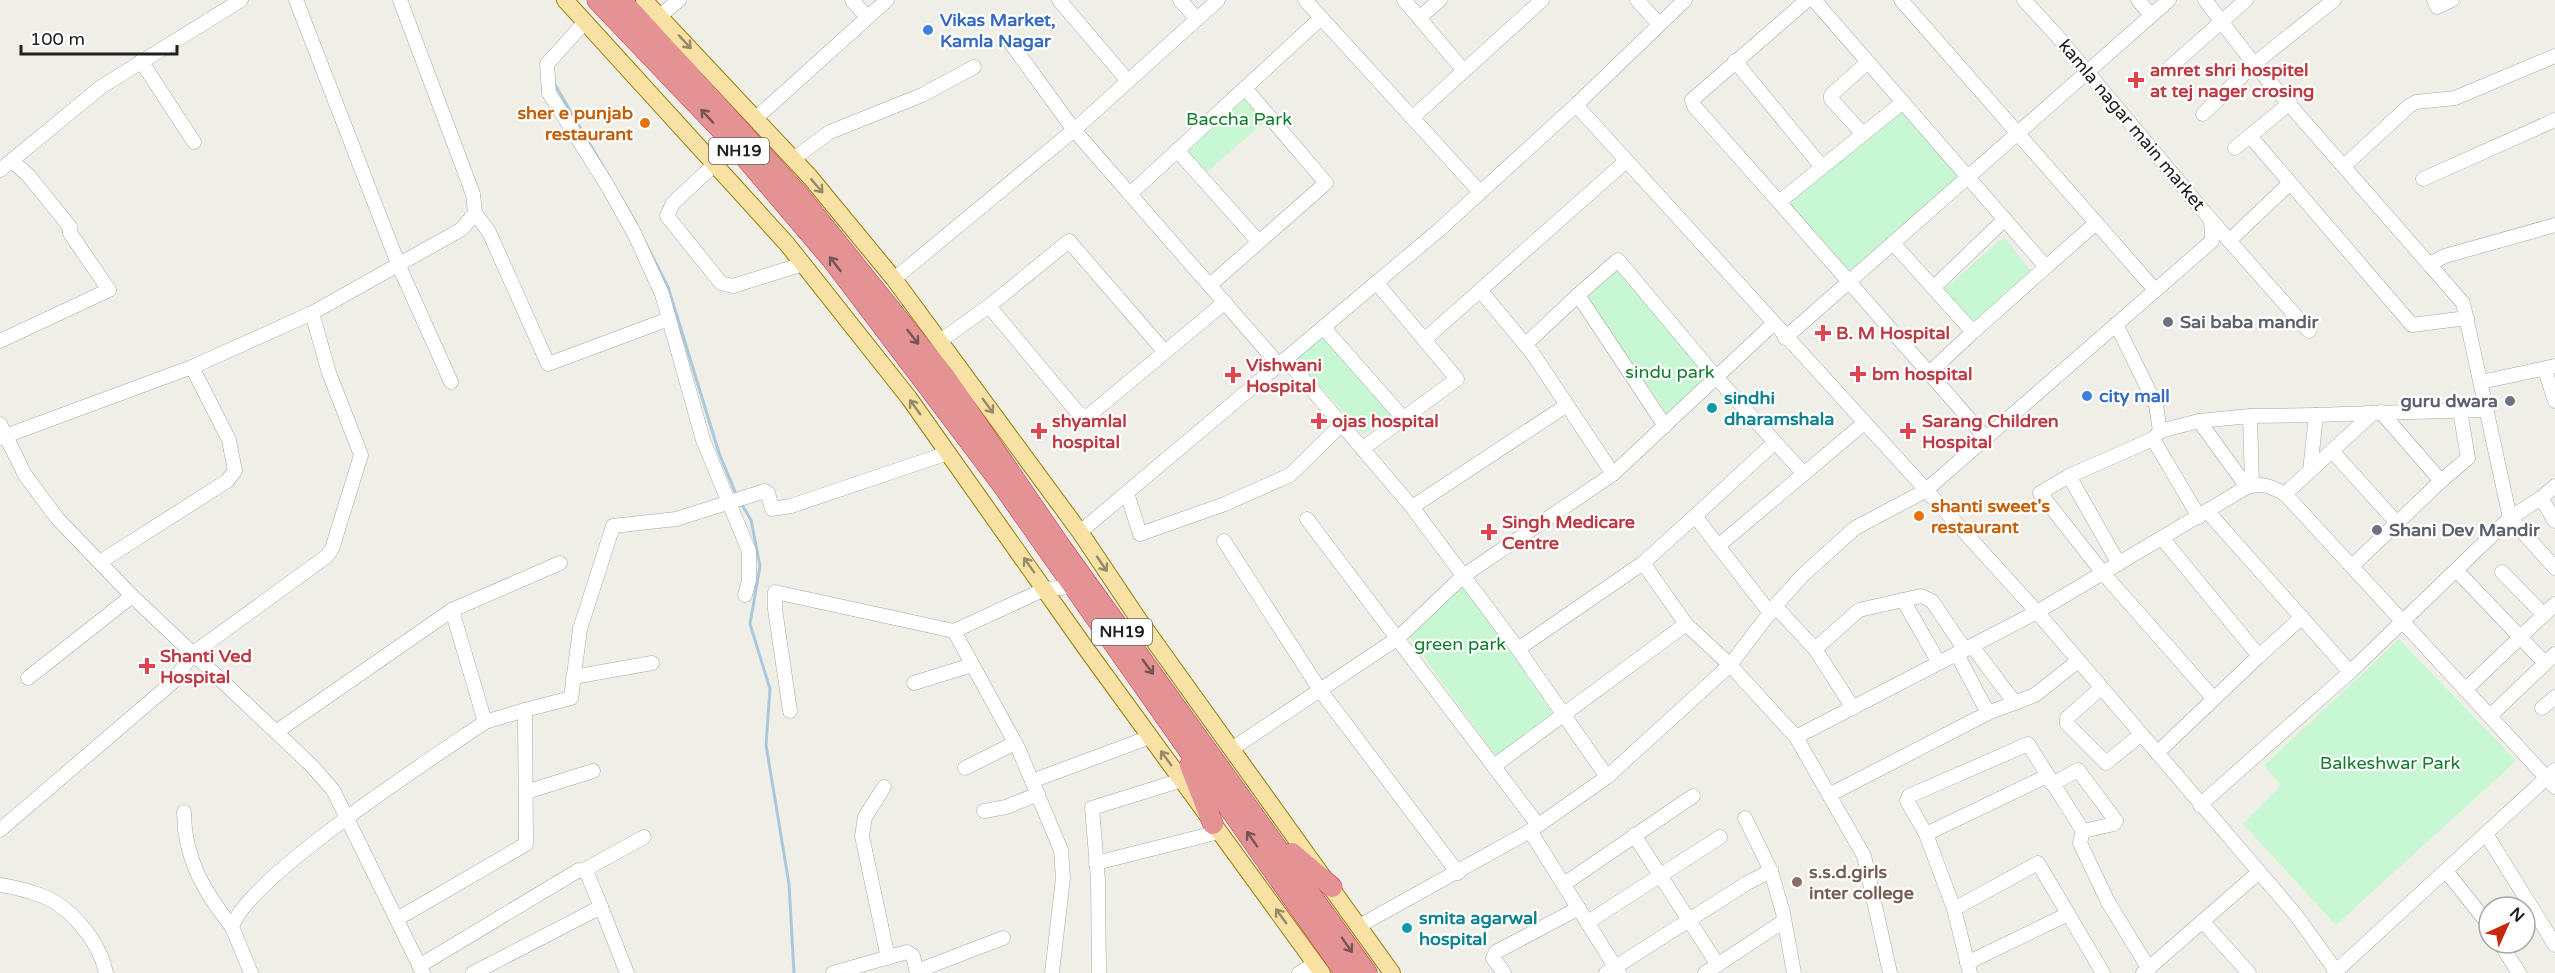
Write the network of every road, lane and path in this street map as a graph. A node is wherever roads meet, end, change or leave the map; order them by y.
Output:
1 (241, 0) edge
2 (296, 0) edge
3 (399, 0) edge
4 (565, 0) edge
5 (597, 0) edge
6 (621, 0) edge
7 (644, 0) edge
8 (679, 0) edge
9 (852, 0) edge
10 (887, 0) edge
11 (1059, 0) edge
12 (1180, 0) edge
13 (1218, 0) edge
14 (1305, 0) edge
15 (1404, 0) edge
16 (1440, 0) edge
17 (1542, 0) edge
18 (1637, 0) edge
19 (1685, 0) edge
20 (1807, 0) edge
21 (1814, 0) edge
22 (1901, 0) edge
23 (2024, 0) edge
24 (2138, 0) edge
25 (2169, 0) edge
26 (2205, 0) edge
27 (2246, 0) edge
28 (2334, 0) edge
29 (2434, 0) edge
30 (2452, 0) edge
31 (223, 4) edge
32 (2151, 15) junction
33 (660, 16) junction
34 (867, 17) junction
35 (1321, 18) junction
36 (1419, 18) junction
37 (1197, 19) junction
38 (2222, 20) junction
39 (585, 22) junction
40 (1659, 24) junction
41 (1010, 42) dead end
42 (2555, 56) edge
43 (141, 61) junction
44 (1735, 61) junction
45 (1868, 62) junction
46 (2254, 64) junction
47 (974, 67) dead end
48 (2169, 68) dead end
49 (1464, 71) junction
50 (2087, 73) junction
51 (1128, 81) junction
52 (1245, 88) junction
53 (1903, 102) junction
54 (2290, 103) junction
55 (1576, 105) junction
56 (2203, 114) dead end
57 (756, 118) junction
58 (1412, 118) junction
59 (2555, 120) edge
60 (1074, 130) junction
61 (1863, 134) junction
62 (2017, 134) junction
63 (2250, 136) junction
64 (194, 142) dead end
65 (2235, 148) dead end
66 (1177, 150) junction
67 (793, 159) junction
68 (12, 160) junction
69 (1625, 162) junction
70 (715, 164) junction
71 (2343, 166) junction
72 (1822, 167) junction
73 (0, 170) edge
74 (1969, 176) junction
75 (2423, 179) dead end
76 (2290, 183) junction
77 (1480, 192) junction
78 (1130, 194) junction
79 (1779, 202) junction
80 (475, 213) junction
81 (2005, 219) junction
82 (2211, 220) junction
83 (2096, 224) junction
84 (2555, 225) edge
85 (1258, 241) junction
86 (2229, 241) junction
87 (1893, 243) junction
88 (804, 264) junction
89 (2429, 264) junction
90 (399, 266) junction
91 (2046, 267) junction
92 (1850, 281) junction
93 (1376, 282) junction
94 (886, 285) junction
95 (1210, 285) junction
96 (1933, 288) junction
97 (1480, 290) junction
98 (2155, 290) junction
99 (1578, 295) junction
100 (1225, 302) junction
101 (989, 306) junction
102 (312, 313) junction
103 (2467, 318) junction
104 (669, 319) junction
105 (1773, 324) junction
106 (2116, 324) junction
107 (1323, 327) junction
108 (2308, 331) dead end
109 (1973, 332) junction
110 (1785, 338) junction
111 (1424, 340) junction
112 (0, 341) edge
113 (940, 341) junction
114 (1525, 345) junction
115 (1164, 351) junction
116 (1282, 362) junction
117 (192, 367) junction
118 (2550, 368) edge
119 (1929, 373) junction
120 (1716, 377) junction
121 (450, 382) dead end
122 (2481, 382) junction
123 (2555, 401) edge
124 (1567, 405) junction
125 (2460, 411) junction
126 (2487, 411) junction
127 (2377, 413) junction
128 (2316, 415) junction
129 (2250, 416) junction
130 (1404, 419) junction
131 (2199, 421) junction
132 (1863, 423) junction
133 (1342, 424) junction
134 (1665, 426) junction
135 (2, 432) edge
136 (2157, 435) junction
137 (1986, 438) junction
138 (1775, 442) junction
139 (1362, 449) junction
140 (2332, 451) junction
141 (948, 453) junction
142 (2310, 471) junction
143 (1613, 474) junction
144 (1804, 474) junction
145 (2069, 476) junction
146 (2441, 481) junction
147 (2555, 486) edge
148 (2249, 487) junction
149 (1925, 491) junction
150 (1127, 493) junction
151 (2285, 494) junction
152 (2541, 498) junction
153 (738, 499) junction
154 (1412, 507) junction
155 (2204, 514) junction
156 (1695, 516) junction
157 (2510, 518) junction
158 (1307, 519) dead end
159 (2555, 521) edge
160 (2397, 523) junction
161 (1080, 532) junction
162 (2162, 538) junction
163 (1224, 541) dead end
164 (1718, 546) junction
165 (100, 562) junction
166 (560, 563) dead end
167 (1643, 563) junction
168 (2119, 564) junction
169 (2352, 566) junction
170 (2555, 568) edge
171 (2457, 571) junction
172 (2502, 572) dead end
173 (2103, 573) junction
174 (1463, 576) junction
175 (1072, 587) junction
176 (1046, 589) junction
177 (745, 595) dead end
178 (132, 596) junction
179 (1903, 600) junction
180 (2555, 604) edge
181 (1772, 609) junction
182 (452, 610) junction
183 (2037, 612) junction
184 (2544, 615) junction
185 (2302, 617) junction
186 (2405, 622) junction
187 (1686, 624) junction
188 (954, 631) junction
189 (1398, 638) junction
190 (2520, 638) junction
191 (1518, 649) junction
192 (1815, 649) junction
193 (1964, 650) junction
194 (192, 654) junction
195 (2259, 657) junction
196 (2550, 659) edge
197 (2078, 661) junction
198 (652, 663) dead end
199 (1939, 663) junction
200 (972, 665) junction
201 (1730, 665) junction
202 (2350, 672) junction
203 (573, 677) junction
204 (28, 678) dead end
205 (914, 683) dead end
206 (2101, 688) junction
207 (2466, 689) junction
208 (1320, 690) junction
209 (2555, 697) edge
210 (2214, 699) junction
211 (2015, 703) junction
212 (1853, 708) junction
213 (2542, 708) dead end
214 (525, 710) junction
215 (790, 711) dead end
216 (1988, 713) junction
217 (1564, 715) junction
218 (2490, 716) junction
219 (485, 722) junction
220 (276, 732) junction
221 (1179, 735) junction
222 (2140, 735) junction
223 (1150, 737) junction
224 (1796, 737) junction
225 (1015, 743) junction
226 (1233, 748) junction
227 (2157, 753) junction
228 (1494, 766) junction
229 (965, 768) dead end
230 (593, 771) dead end
231 (1607, 777) junction
232 (2552, 778) edge
233 (1182, 780) junction
234 (2049, 780) junction
235 (884, 786) dead end
236 (1035, 788) junction
237 (526, 792) junction
238 (1829, 795) junction
239 (1693, 796) dead end
240 (2200, 805) junction
241 (984, 811) dead end
242 (184, 812) dead end
243 (349, 817) junction
244 (1256, 818) junction
245 (1745, 818) dead end
246 (1216, 828) junction
247 (1534, 828) junction
248 (0, 830) edge
249 (2083, 831) junction
250 (1926, 834) junction
251 (2486, 834) junction
252 (1634, 835) junction
253 (644, 837) dead end
254 (1720, 837) dead end
255 (1096, 863) junction
256 (584, 870) junction
257 (1771, 871) junction
258 (2446, 871) junction
259 (1458, 873) junction
260 (2258, 873) junction
261 (1661, 877) junction
262 (1564, 884) junction
263 (0, 885) edge
264 (1332, 888) junction
265 (602, 907) junction
266 (1579, 908) junction
267 (1954, 909) junction
268 (2477, 910) edge
269 (2068, 914) junction
270 (397, 919) junction
271 (1689, 921) junction
272 (1784, 921) junction
273 (1588, 922) junction
274 (2203, 922) junction
275 (2549, 923) edge
276 (1359, 926) junction
277 (231, 927) junction
278 (1003, 938) dead end
279 (2555, 945) edge
280 (2508, 955) edge
281 (888, 957) junction
282 (1718, 965) junction
283 (1318, 968) edge
284 (1969, 968) edge
285 (421, 969) edge
286 (1614, 971) edge
287 (2146, 971) edge
288 (917, 972) edge
289 (2335, 972) edge
290 (106, 973) edge
291 (251, 973) edge
292 (473, 973) edge
293 (627, 973) edge
294 (833, 973) edge
295 (1052, 973) edge
296 (1099, 973) edge
297 (1299, 973) edge
298 (1346, 973) edge
299 (1367, 973) edge
300 (1392, 973) edge
301 (1504, 973) edge
302 (1705, 973) edge
303 (1794, 973) edge
304 (1890, 973) edge
305 (2103, 973) edge
306 (2249, 973) edge
307 (2519, 973) edge

1 - 31 street
2 - 90 street
3 - 80 street
4 - 39 main road
175 -> 5 highway, NH19
6 - 94 highway, NH19
7 - 33 main road
8 - 33 street
9 - 34 street
10 - 34 street
11 - 51 street
12 - 37 street
13 - 37 street
14 - 35 street
15 - 36 street
16 - 36 street
17 - 49 street
18 - 40 street
19 - 40 street
20 - 44 street
21 - 45 street
22 - 62 street
23 - 50 street, kamla nagar main market
24 - 32 street
25 - 32 street
26 - 38 street
27 - 38 street
28 - 46 street
29 - 30 street
31 - 43 street
32 - 50 street
33 -> 57 main road
34 - 57 street
35 - 52 street
35 - 58 street
36 - 49 street
37 - 51 street
38 - 46 street
38 - 48 street
39 - 70 main road
39 - 104 street
40 - 55 street
41 - 60 street
42 - 71 street
43 - 64 street
43 - 68 street
44 - 72 street
44 - 79 street
45 - 53 street
45 - 61 street
46 - 54 street
46 - 56 street
47 - 67 street
49 - 58 street
50 - 62 street
50 - 82 street, kamla nagar main market
51 - 60 street
52 - 66 street
52 - 85 street
53 - 61 street
53 - 74 street
54 - 63 street
54 - 71 street
55 - 69 street
55 - 77 street
57 - 67 main road
58 - 77 street
59 - 75 street
60 - 78 street
60 - 94 street
61 - 72 street
62 - 74 street
62 - 83 street
63 - 65 street
63 - 76 street
66 - 78 street
66 - 85 street
67 -> 94 main road
68 - 73 street
68 - 112 street
69 - 97 street
69 - 105 street
70 - 88 main road
70 - 88 street
71 - 89 street
72 - 79 street
74 - 81 street
74 - 87 street
76 - 86 street
76 - 103 street
77 - 93 street
78 - 95 street
79 - 92 street
80 - 90 street
80 - 104 street
81 - 91 street
81 - 96 street
82 - 86 street
82 - 98 street, kamla nagar main market
83 - 91 street
83 - 98 street
84 - 89 street
85 - 95 street
86 - 108 street
87 - 92 street
87 - 96 street
141 -> 88 main road
89 - 103 street
90 - 102 street
90 - 121 street
91 - 109 street
92 - 110 street
92 - 119 street
93 - 107 street
93 - 111 street
94 - 113 main road
94 -> 244 highway, NH19
95 - 100 street
96 - 109 street
97 - 111 street
97 - 114 street
98 - 106 street
99 - 114 street
99 - 120 street
99 - 134 street
100 - 115 street
100 - 116 street
101 - 113 street
101 - 115 street
101 - 115 street
102 - 117 street
102 - 194 street
103 - 122 street
104 - 153 street
105 - 110 street
105 - 120 street
106 - 136 street
106 - 137 street
107 - 116 street
107 - 130 street
109 - 119 street
110 - 132 street
111 - 130 street
113 -> 161 main road
114 - 124 street
116 - 133 street
116 - 150 street
117 - 135 street
117 - 165 street
118 - 122 street
118 - 123 street
119 - 137 street
120 - 134 street
120 - 138 street
122 - 126 street
124 - 143 street
124 - 154 street
125 - 126 street
125 - 127 street
125 - 146 street
126 - 157 street
127 - 128 street
127 - 140 street
127 - 146 street
128 - 129 street
128 - 142 street
129 - 131 street
129 - 148 street
130 - 139 street
131 - 136 street
131 - 148 street
132 - 144 street
132 - 149 street
133 - 139 street
133 - 150 street
134 - 143 street
135 - 165 street
136 - 145 street
136 - 155 street
137 - 149 street
138 - 144 street
138 - 156 street
139 - 154 street
140 - 142 street
140 - 160 street
141 - 153 street
176 -> 141 main road
142 - 151 street
143 - 174 street
144 - 164 street
145 - 168 street
145 - 173 street
146 - 160 street
147 - 152 street
148 - 151 street
148 - 155 street
149 - 181 street
149 - 183 street
150 - 161 street
151 - 169 street
152 - 157 street
152 - 159 street
153 - 177 street
153 - 203 street
154 - 174 street
155 - 162 street
155 - 185 street
156 - 164 street
156 - 167 street
157 - 170 street
157 - 171 street
158 - 189 street
160 - 169 street
161 -> 226 main road
162 - 168 street
162 - 195 street
163 - 208 street
164 - 181 street
165 - 178 street
166 - 182 street
167 - 187 street
167 - 191 street
168 - 173 street
169 - 186 street
171 - 186 street
171 - 190 street
172 - 184 street
173 - 183 street
173 - 210 street
174 - 189 street
174 - 191 street
175 - 176 street
175 - 221 highway, NH19
176 - 188 street
176 - 223 main road
178 - 194 street
178 - 204 street
179 - 192 street
179 - 193 street
179 - 199 street
180 - 184 street
181 - 192 street
181 - 201 street
182 - 219 street
182 - 220 street
183 - 193 street
183 - 197 street
184 - 190 street
185 - 195 street
185 - 202 street
186 - 202 street
186 - 207 street
187 - 201 street
187 - 217 street
188 - 200 street
188 - 215 street
189 - 208 street
189 - 228 street
190 - 196 street
190 - 207 street
191 - 217 street
192 - 212 street
193 - 199 street
193 - 211 street
193 - 216 street
194 - 220 street
194 - 248 street
195 - 210 street
196 - 218 street
197 - 206 street
197 - 211 street
198 - 203 street
199 - 212 street
200 - 205 street
200 - 225 street
201 - 224 street
201 - 231 street
202 - 240 street
203 - 214 street
206 - 222 street
206 - 222 street
207 - 218 street
208 - 226 street
208 - 259 street
209 - 213 street
210 - 227 street
211 - 216 street
212 - 224 street
214 - 219 street
214 - 237 street
216 - 238 street
217 - 228 street
217 - 231 street
218 - 232 street
219 - 243 street
220 - 243 street
221 - 246 highway
298 -> 221 highway, NH19
222 - 227 street
233 -> 223 main road
223 - 236 street
224 - 238 street
225 - 229 street
225 - 236 street
226 - 264 main road
227 - 240 street
228 - 247 street
230 - 237 street
231 - 247 street
232 - 251 street
233 - 246 main road
233 - 255 street
234 - 249 street
234 - 249 street
234 - 250 street
234 - 250 street
235 - 281 street
236 - 241 street
236 - 295 street
237 - 270 street
238 - 304 street
239 - 252 street
240 - 260 street
242 - 277 street
243 - 270 street
243 - 277 street
244 - 264 highway
244 -> 299 highway, NH19
245 - 257 street
246 - 255 street
283 -> 246 main road
247 - 259 street
247 - 262 street
249 - 287 street
250 - 267 street
251 - 258 street
251 - 275 street
252 - 261 street
252 - 262 street
253 - 256 street
254 - 261 street
255 - 296 street
256 - 265 street
256 - 285 street
257 - 271 street
257 - 272 street
258 - 268 street
258 - 289 street
259 - 276 street
260 - 274 street
260 - 289 street
261 - 271 street
261 - 273 street
262 - 266 street
263 - 290 street
264 - 276 main road
265 - 292 street
265 - 293 street
266 - 273 street
266 - 301 street
267 - 269 street
267 - 284 street
269 - 284 street
269 - 305 street
270 - 285 street
271 - 282 street
271 - 286 street
272 - 282 street
272 - 303 street
273 - 286 street
274 - 287 street
274 - 306 street
275 - 279 street
276 - 300 main road
277 - 291 street
278 - 288 street
280 - 307 street
281 - 288 street
281 - 294 street
282 - 302 street
283 - 297 street

